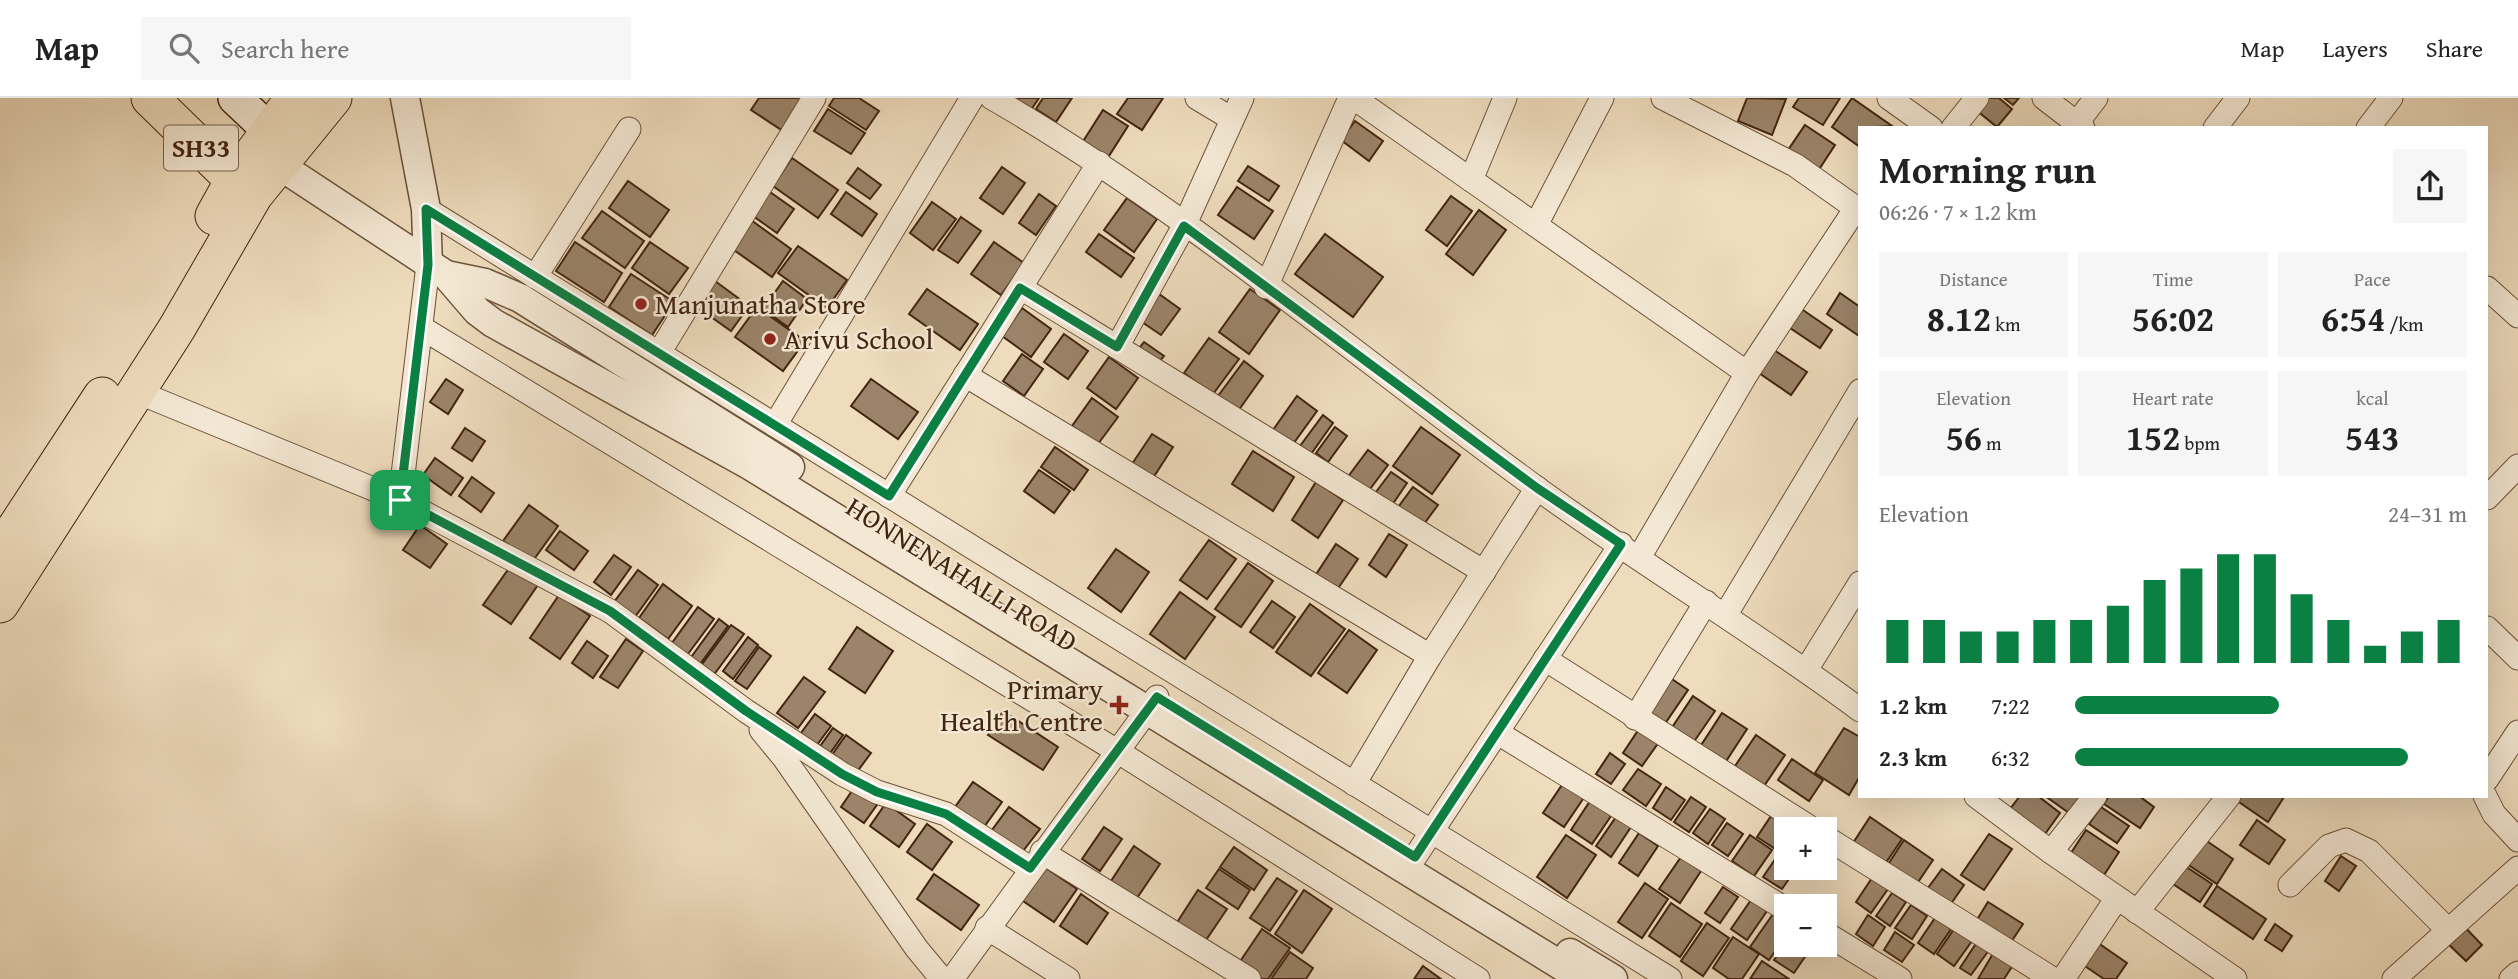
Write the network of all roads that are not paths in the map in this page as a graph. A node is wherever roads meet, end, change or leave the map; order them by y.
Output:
1 (150, 98) edge
2 (236, 98) edge
3 (294, 98) edge
4 (333, 98) edge
5 (405, 98) edge
6 (814, 98) edge
7 (972, 98) edge
8 (992, 98) edge
9 (1197, 98) edge
10 (1352, 98) edge
11 (1505, 98) edge
12 (1602, 98) edge
13 (1663, 98) edge
14 (1889, 98) edge
15 (1977, 98) edge
16 (2044, 98) edge
17 (2096, 98) edge
18 (2238, 98) edge
19 (2391, 98) edge
20 (1237, 108) edge
21 (2379, 124) edge
22 (1928, 126) edge
23 (1955, 126) edge
24 (2078, 126) edge
25 (2217, 126) edge
26 (629, 129) dead end
27 (279, 149) junction
28 (1099, 163) junction
29 (1471, 180) junction
30 (244, 187) junction
31 (426, 209) junction
32 (1858, 210) edge
33 (1536, 225) junction
34 (1184, 226) junction
35 (437, 270) junction
36 (535, 277) junction
37 (1266, 287) junction
38 (1020, 288) junction
39 (2488, 289) edge
40 (2518, 316) edge
41 (422, 328) junction
42 (1117, 347) junction
43 (659, 354) junction
44 (1746, 373) junction
45 (965, 375) junction
46 (135, 391) junction
47 (1858, 394) edge
48 (775, 425) junction
49 (2518, 466) edge
50 (1537, 488) junction
51 (889, 496) junction
52 (2488, 497) edge
53 (400, 500) junction
54 (1630, 550) junction
55 (0, 552) edge
56 (1484, 572) junction
57 (1858, 586) edge
58 (1706, 602) junction
59 (0, 604) edge
60 (1726, 614) junction
61 (2488, 629) edge
62 (1430, 656) junction
63 (2518, 658) edge
64 (1545, 659) junction
65 (1806, 670) junction
66 (1153, 703) junction
67 (1858, 709) edge
68 (746, 711) junction
69 (1635, 718) junction
70 (2518, 732) edge
71 (1498, 733) junction
72 (1117, 751) junction
73 (2488, 771) edge
74 (1354, 784) junction
75 (1979, 798) edge
76 (2093, 798) edge
77 (2227, 798) edge
78 (2486, 798) edge
79 (1793, 817) edge
80 (1433, 832) junction
81 (2518, 840) edge
82 (1837, 844) edge
83 (2051, 852) junction
84 (1415, 857) junction
85 (1036, 860) junction
86 (2518, 868) edge
87 (2290, 884) dead end
88 (2117, 898) junction
89 (1774, 902) edge
90 (2137, 912) junction
91 (987, 928) junction
92 (2448, 930) junction
93 (1837, 940) edge
94 (2518, 973) edge
95 (942, 979) edge
96 (952, 979) edge
97 (1068, 979) edge
98 (1249, 979) edge
99 (1478, 979) edge
100 (1583, 979) edge
101 (1613, 979) edge
102 (1670, 979) edge
103 (1900, 979) edge
104 (2053, 979) edge
105 (2063, 979) edge
106 (2235, 979) edge
107 (2394, 979) edge
108 (2511, 979) edge

1 - 30 main road, SH33
2 - 27 main road
3 - 27 main road, SH33
4 - 27 main road, SH33
5 - 31 street
6 - 43 street
7 - 48 street
8 - 28 street
9 - 20 street
10 - 29 street
10 - 37 street
11 - 29 street
12 - 33 street
13 - 32 street
14 - 22 street
15 - 23 street
16 - 24 street
17 - 24 street
18 - 25 street
19 - 21 street
20 - 34 street
26 - 36 street
27 - 30 main road, SH33
27 - 35 street, HONNENAHALLI ROAD
28 - 34 street
28 - 38 street
29 - 33 street
30 - 46 main road
30 - 55 main road
31 - 35 street
31 - 36 street
32 - 44 street
33 - 44 street
34 - 37 street
34 - 42 street
35 - 41 street
35 - 66 street, HONNENAHALLI ROAD
36 - 43 street
37 - 50 street
38 - 42 street
38 - 45 street
39 - 40 street
41 - 53 street
41 - 72 street
42 - 56 street
43 - 48 street
44 - 54 street
45 - 51 street
45 - 62 street
46 - 53 street
46 - 59 main road
47 - 60 street
48 - 51 street
49 - 52 street
50 - 54 street
50 - 56 street
51 - 74 street
53 - 68 street
54 - 58 street
54 - 64 street
56 - 62 street
57 - 65 street
58 - 60 street
58 - 69 street
60 - 65 street
61 - 63 street
62 - 74 street
64 - 69 street
64 - 71 street
65 - 67 street
66 - 72 street
66 - 84 street, HONNENAHALLI ROAD
66 - 100 street, HONNENAHALLI ROAD
68 - 85 street
68 - 95 street
69 - 79 street
70 - 73 street
71 - 80 street
71 - 89 street
72 - 85 street
72 - 99 street
74 - 80 street
75 - 83 street
76 - 83 street
77 - 90 street
78 - 81 street
80 - 84 street
80 - 102 street
82 - 104 street
83 - 88 street
84 - 101 street, HONNENAHALLI ROAD
85 - 91 street
85 - 98 street
86 - 92 street
87 - 92 street
88 - 90 street
88 - 105 street
90 - 106 street
91 - 96 street
91 - 97 street
92 - 107 street
93 - 103 street
94 - 108 street

